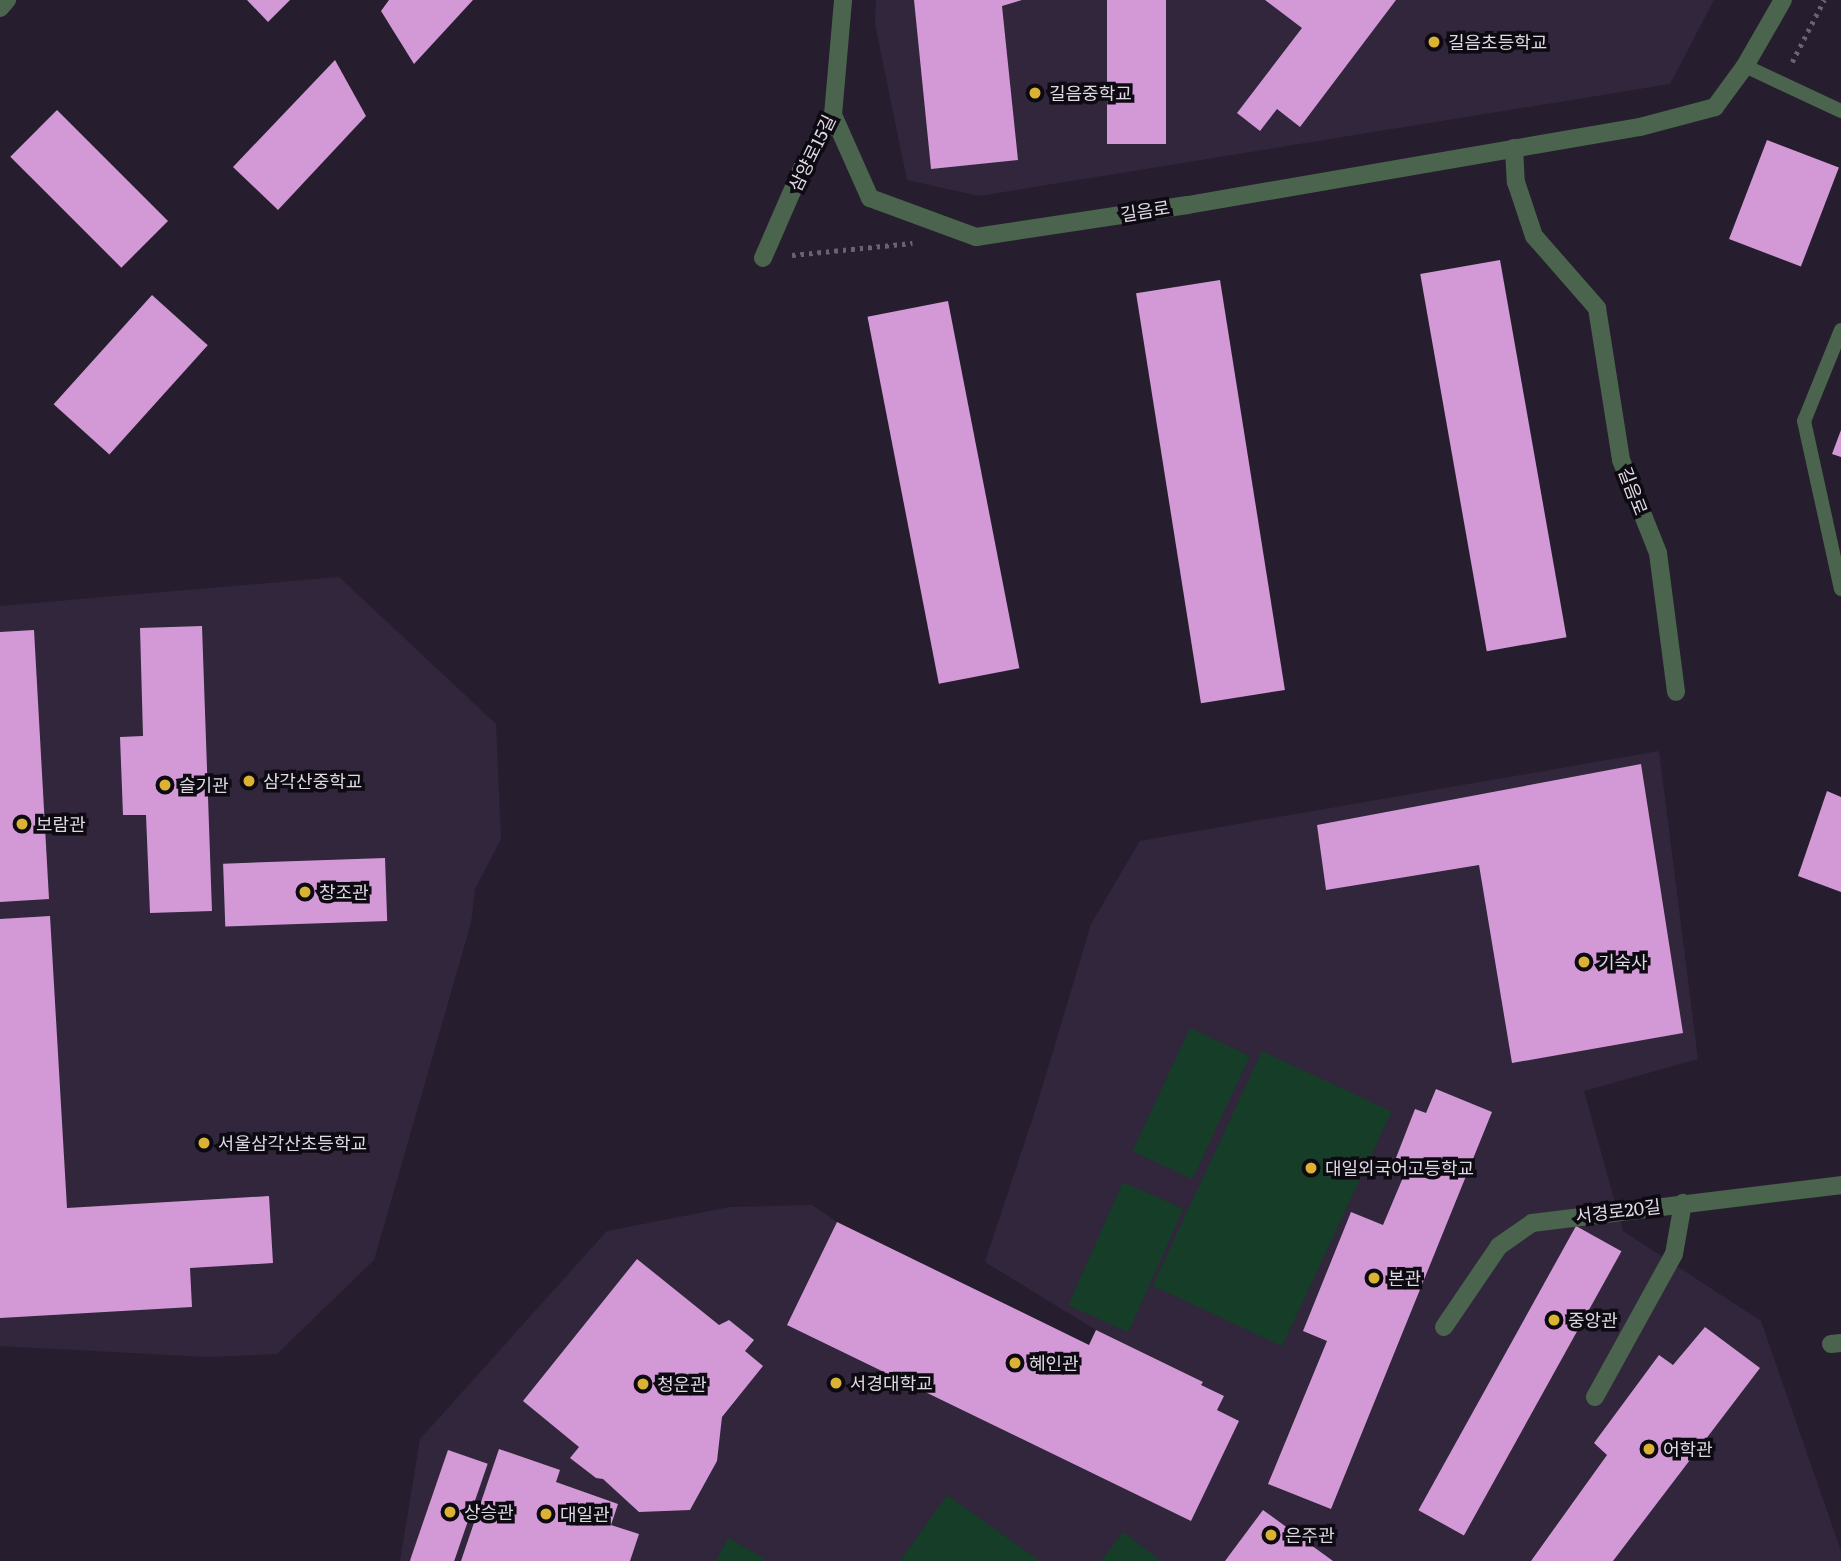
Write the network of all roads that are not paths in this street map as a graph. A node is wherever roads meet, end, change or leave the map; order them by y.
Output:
1 (7, 0) edge
2 (843, 0) edge
3 (1783, 0) edge
4 (0, 8) edge
5 (1745, 66) junction
6 (1841, 111) edge
7 (833, 115) junction
8 (1514, 148) junction
9 (763, 258) road end
10 (1841, 330) edge
11 (1841, 589) edge
12 (1676, 692) dead end
13 (1841, 1185) edge
14 (1683, 1203) junction
15 (1444, 1327) dead end
16 (1595, 1397) dead end

1 - 4 street
2 - 7 street, 삼양로15길
3 - 5 street, 길음로
5 - 6 lane
5 - 8 street, 길음로
7 - 8 street, 길음로
7 - 9 street, 삼양로15길
8 - 12 street, 길음로
10 - 11 lane
13 - 14 street, 서경로20길
14 - 15 street, 서경로20길
14 - 16 street

